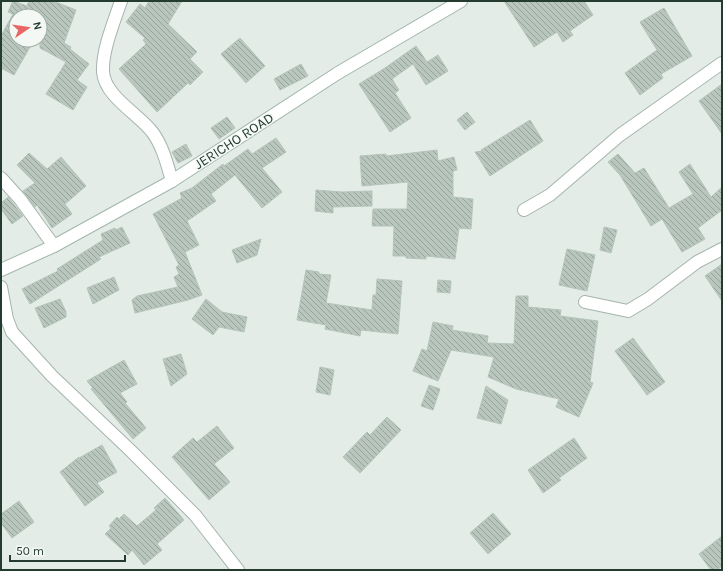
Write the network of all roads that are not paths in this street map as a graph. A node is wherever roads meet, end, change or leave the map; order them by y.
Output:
1 (121, 1) edge
2 (461, 1) edge
3 (722, 62) edge
4 (1, 178) edge
5 (172, 181) junction
6 (524, 210) dead end
7 (54, 246) junction
8 (722, 249) edge
9 (1, 270) edge
10 (1, 287) edge
11 (585, 302) dead end
12 (238, 570) edge

1 - 5 street
2 - 5 street, JERICHO ROAD
3 - 6 street
4 - 7 street
5 - 7 street, JERICHO ROAD
7 - 9 street, JERICHO ROAD
8 - 11 street
10 - 12 street

